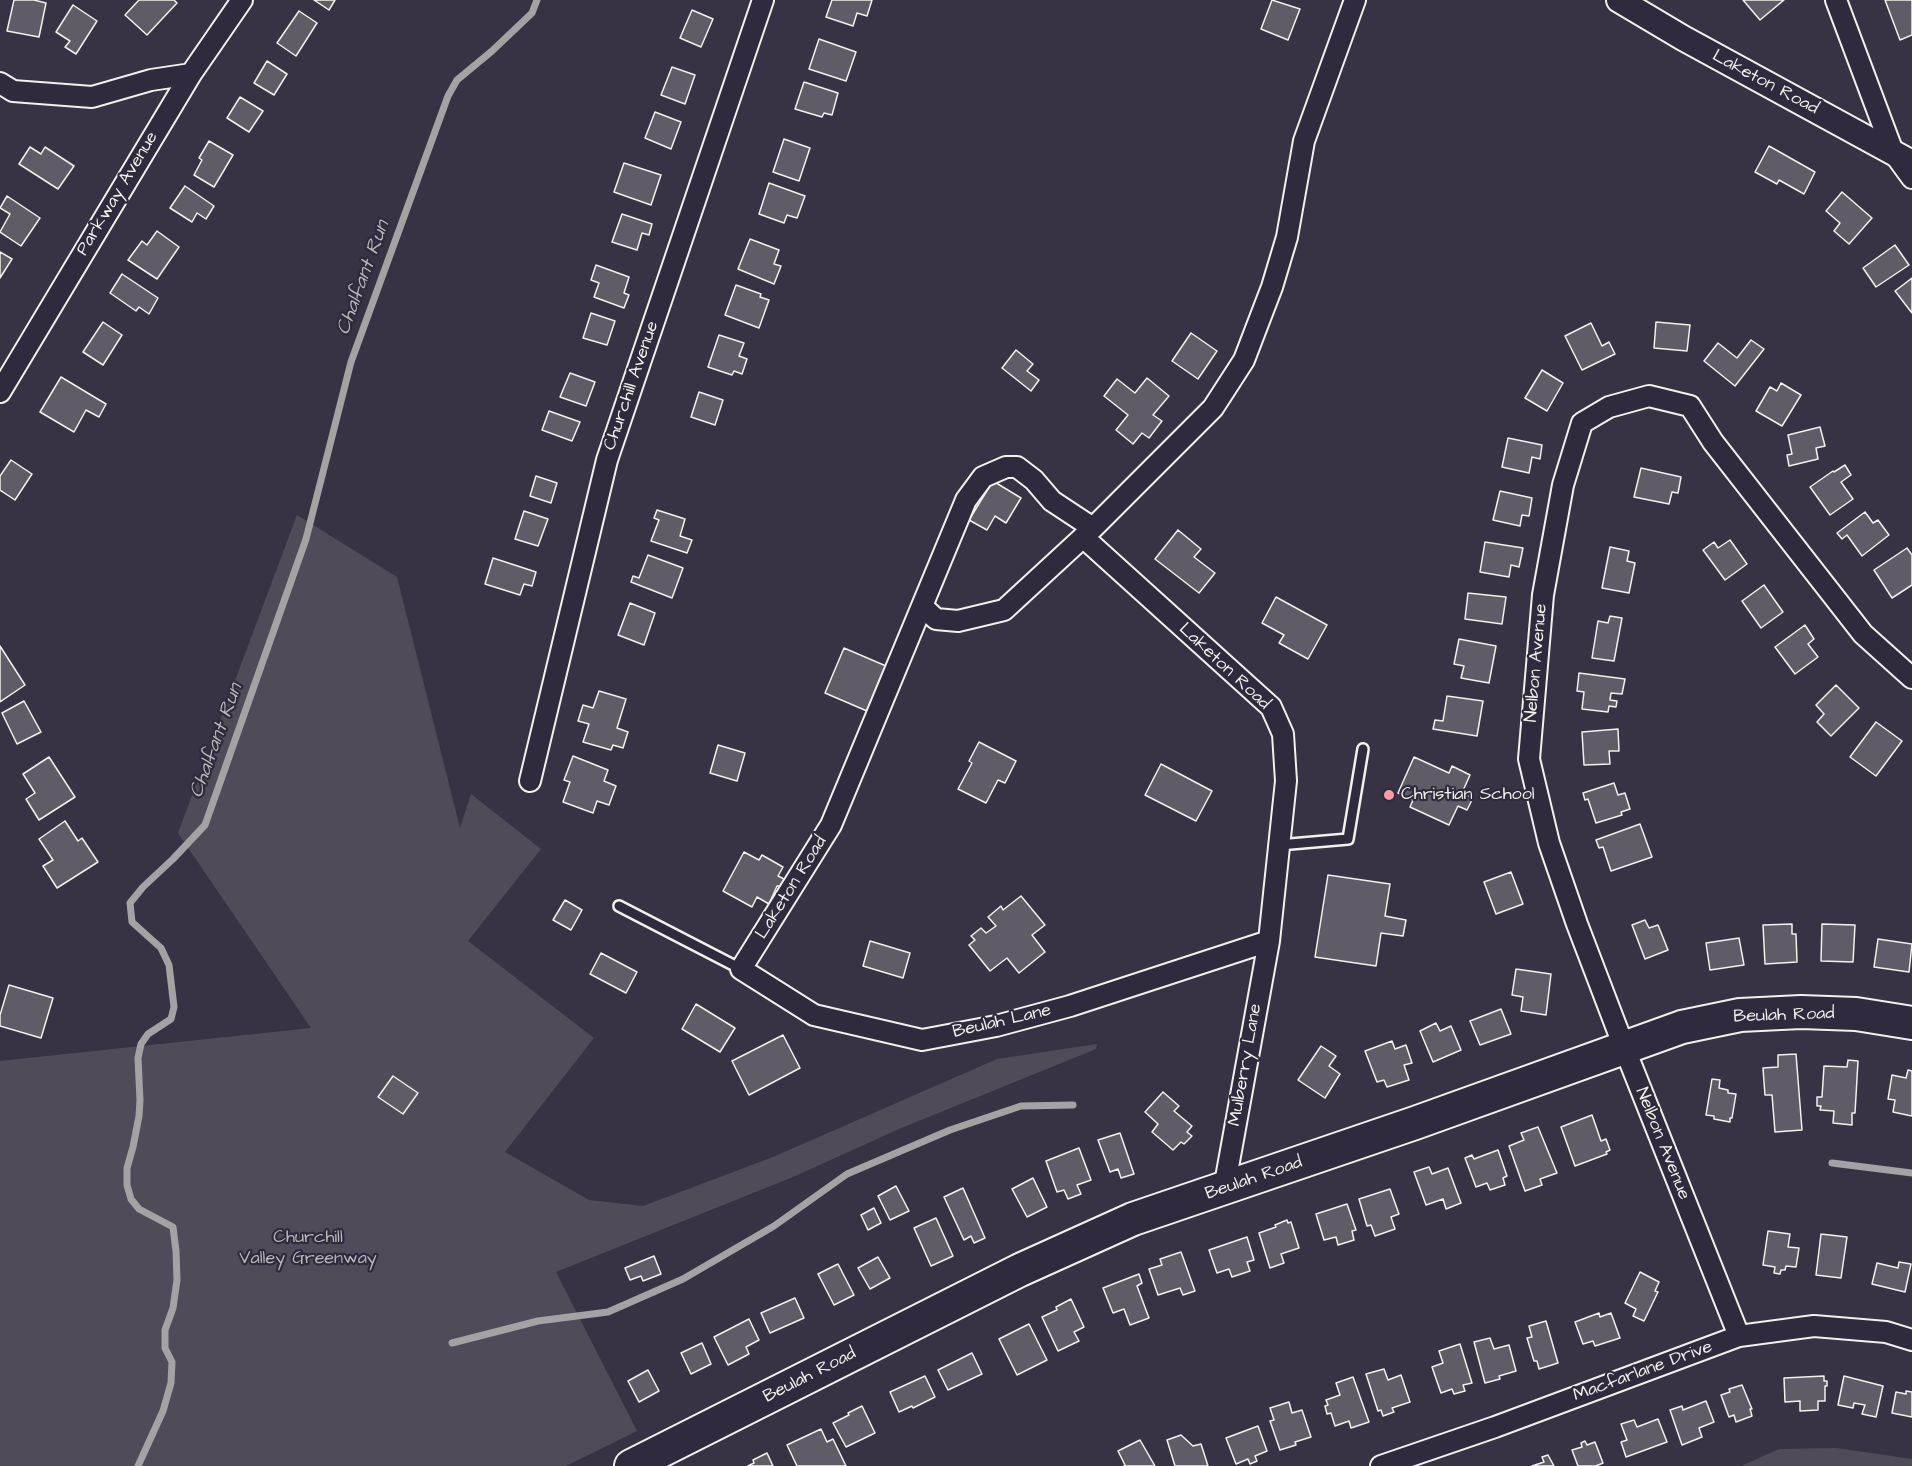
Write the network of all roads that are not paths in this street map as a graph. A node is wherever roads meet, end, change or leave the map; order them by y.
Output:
1 (242, 0) edge
2 (763, 0) edge
3 (1355, 0) edge
4 (1619, 0) edge
5 (1836, 0) edge
6 (190, 74) junction
7 (0, 84) edge
8 (1902, 157) edge
9 (1912, 178) edge
10 (0, 392) edge
11 (1088, 533) junction
12 (923, 607) junction
13 (1912, 678) edge
14 (1363, 748) dead end
15 (530, 781) dead end
16 (1279, 845) junction
17 (619, 906) dead end
18 (1269, 941) junction
19 (741, 969) junction
20 (1912, 1023) edge
21 (1624, 1047) junction
22 (1224, 1189) junction
23 (1739, 1336) junction
24 (1912, 1340) edge
25 (631, 1466) edge
26 (1381, 1466) edge

1 - 6 street, Parkway Avenue
2 - 15 street, Churchill Avenue
3 - 11 street
4 - 8 street, Laketon Road
5 - 8 street
6 - 7 street
6 - 10 street, Parkway Avenue
8 - 9 street
11 - 12 street
11 - 12 street, Laketon Road
11 - 16 street, Laketon Road
12 - 19 street, Laketon Road
13 - 21 street, Nelbon Avenue
14 - 16 lane
16 - 18 street, Laketon Road
17 - 19 lane
18 - 19 street, Beulah Lane
18 - 22 street, Mulberry Lane
20 - 21 main road, Beulah Road
21 - 22 main road, Beulah Road
21 - 23 street, Nelbon Avenue
22 - 25 main road, Beulah Road
23 - 24 street, Macfarlane Drive
23 - 26 street, Macfarlane Drive

